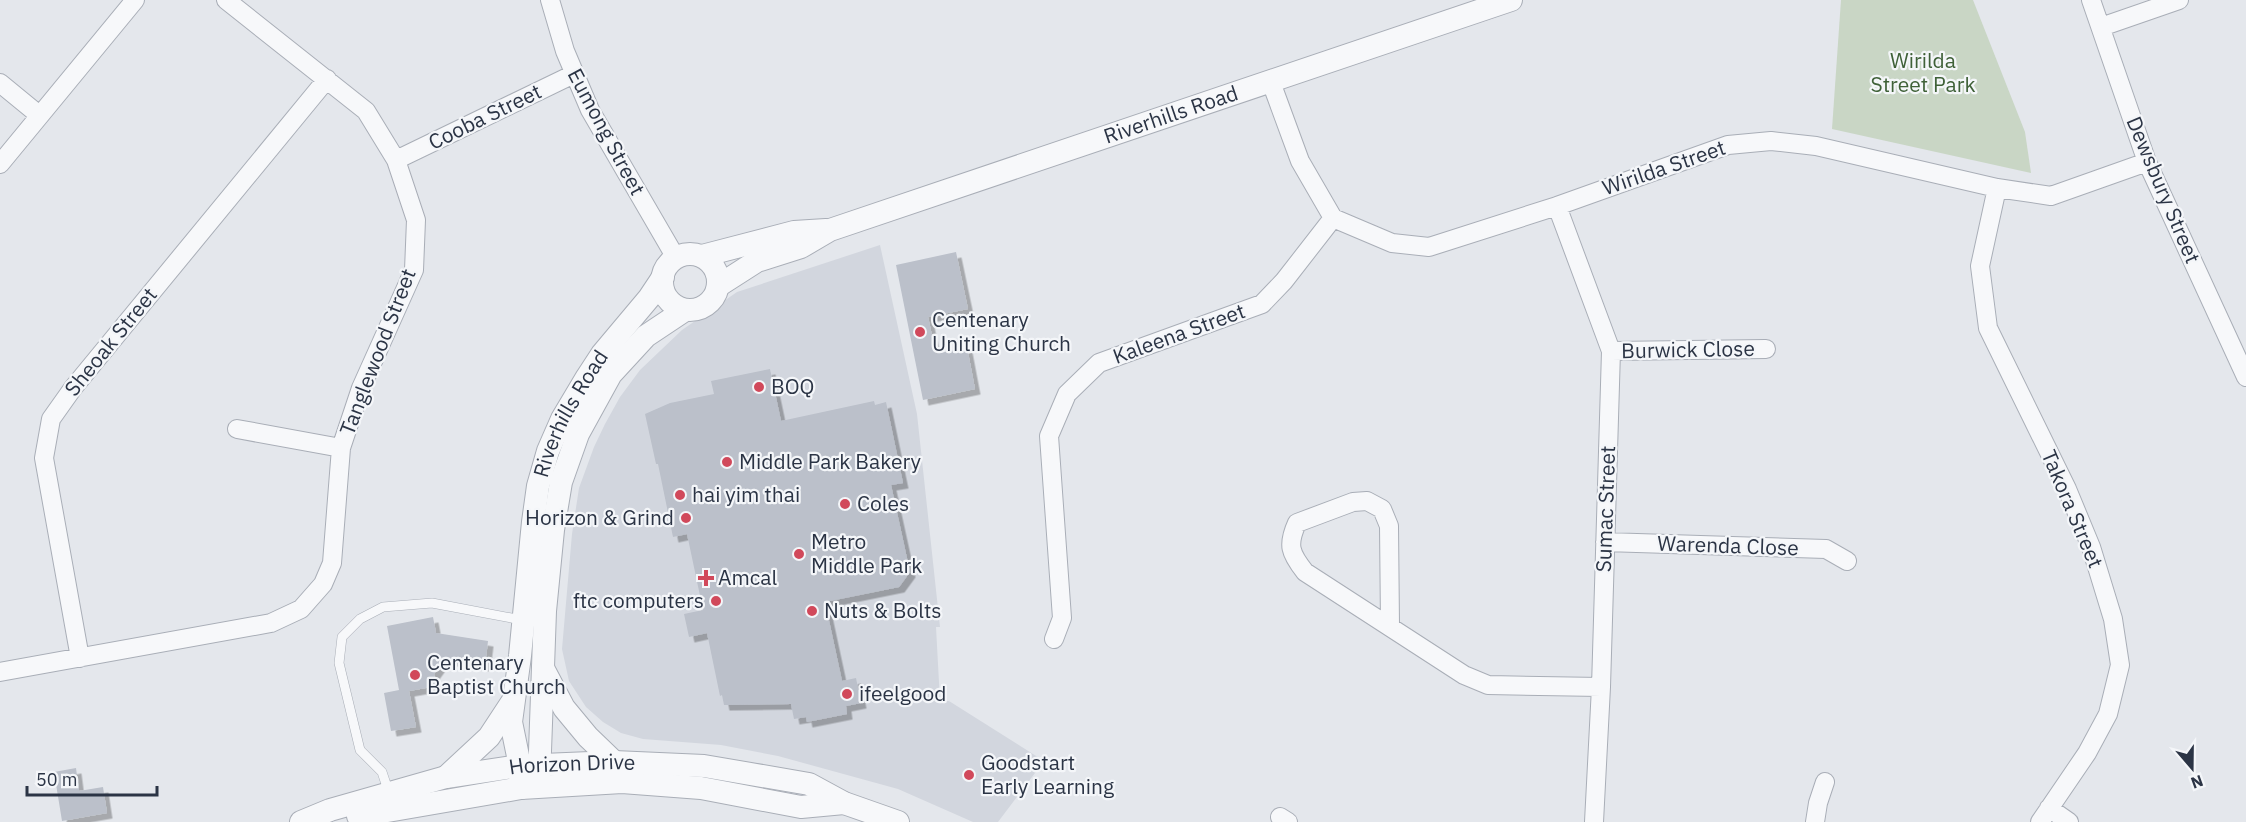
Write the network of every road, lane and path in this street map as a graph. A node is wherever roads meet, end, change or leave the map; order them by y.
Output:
1 (135, 0) edge
2 (226, 0) edge
3 (550, 0) edge
4 (1511, 0) edge
5 (2091, 0) edge
6 (2179, 0) edge
7 (2101, 27) junction
8 (574, 74) junction
9 (327, 79) junction
10 (1271, 82) junction
11 (0, 83) edge
12 (39, 115) junction
13 (396, 160) junction
14 (2147, 162) junction
15 (0, 164) edge
16 (1997, 188) junction
17 (1557, 206) junction
18 (1333, 218) junction
19 (830, 230) junction
20 (702, 256) junction
21 (676, 258) junction
22 (663, 277) junction
23 (718, 286) junction
24 (685, 310) junction
25 (1766, 349) dead end
26 (1611, 351) junction
27 (2246, 377) edge
28 (237, 429) dead end
29 (341, 448) junction
30 (1605, 542) junction
31 (1847, 561) dead end
32 (524, 620) junction
33 (1390, 626) junction
34 (1054, 639) dead end
35 (80, 658) junction
36 (542, 667) junction
37 (0, 672) edge
38 (1601, 687) junction
39 (514, 699) junction
40 (614, 762) junction
41 (530, 776) junction
42 (446, 777) junction
43 (1825, 782) dead end
44 (389, 794) junction
45 (844, 803) junction
46 (2045, 815) edge
47 (301, 822) edge
48 (322, 822) edge
49 (898, 822) edge
50 (1594, 822) edge
51 (1815, 822) edge
52 (2069, 822) edge

1 - 12 street
2 - 9 street, Tanglewood Street
3 - 8 street, Eumong Street
4 - 10 street, Riverhills Road
5 - 7 street, Dewsbury Street
6 - 7 street
7 - 14 street, Dewsbury Street
8 - 13 street, Cooba Street
8 - 21 street, Eumong Street
9 - 13 street, Tanglewood Street
9 - 35 street, Sheoak Street
10 - 18 street
10 - 19 street, Riverhills Road
11 - 12 street
12 - 15 street
13 - 29 street, Tanglewood Street
14 - 16 street, Wirilda Street
14 - 27 street, Dewsbury Street
16 - 17 street, Wirilda Street
16 - 46 street, Takora Street
17 - 18 street, Wirilda Street
17 - 26 street, Sumac Street
18 - 34 street, Kaleena Street
19 - 20 street, Riverhills Road
19 - 23 street, Riverhills Road
20 - 21 street
20 - 23 street
21 - 22 street
22 - 24 street
22 - 32 street, Riverhills Road
23 - 24 street
24 - 36 street, Riverhills Road
25 - 26 street, Burwick Close
26 - 30 street, Sumac Street
28 - 29 street
29 - 35 street, Tanglewood Street
30 - 31 street, Warenda Close
30 - 38 street, Sumac Street
32 - 39 street, Riverhills Road
32 - 44 lane
33 - 33 street
33 - 38 street
35 - 37 street, Tanglewood Street
36 - 40 street
36 - 41 street, Riverhills Road
38 - 50 street, Sumac Street
39 - 41 street, Riverhills Road
39 - 42 street
40 - 41 street, Horizon Drive
40 - 45 street, Horizon Drive
41 - 42 street, Horizon Drive
41 - 45 street, Horizon Drive
41 - 48 street, Horizon Drive
42 - 44 street, Horizon Drive
43 - 51 street
44 - 47 street, Horizon Drive
45 - 49 street, Horizon Drive
46 - 52 street

